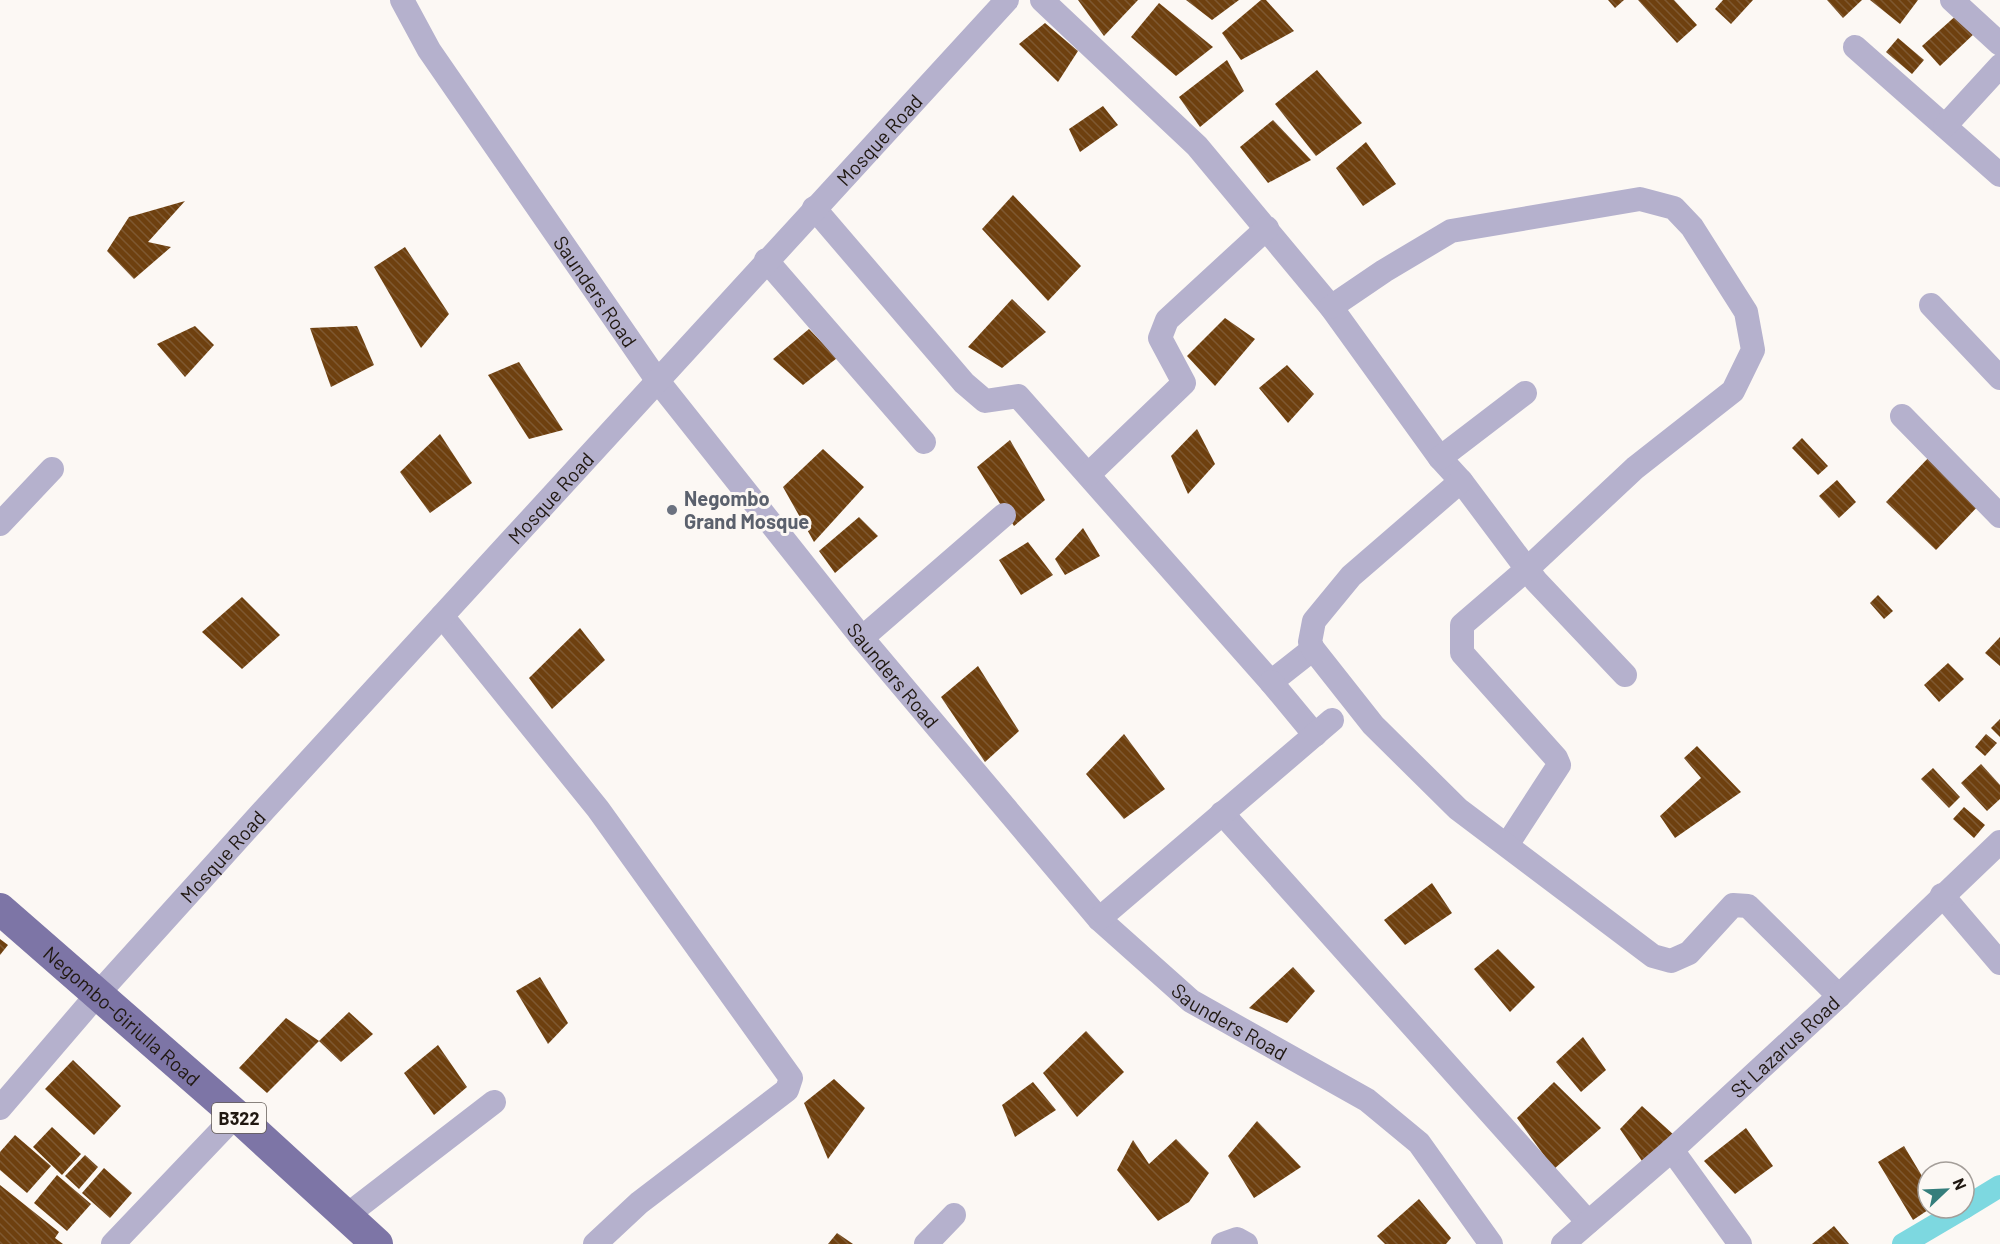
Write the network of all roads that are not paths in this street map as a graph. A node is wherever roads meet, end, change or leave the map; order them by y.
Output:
1 (402, 0) edge
2 (1007, 0) edge
3 (1042, 0) edge
4 (1952, 0) edge
5 (2000, 44) edge
6 (1855, 46) dead end
7 (2000, 66) edge
8 (1945, 126) junction
9 (2000, 175) edge
10 (814, 208) junction
11 (1267, 228) junction
12 (766, 260) junction
13 (1931, 305) dead end
14 (1331, 307) junction
15 (2000, 378) edge
16 (657, 380) junction
17 (1525, 393) dead end
18 (1902, 416) dead end
19 (924, 442) dead end
20 (1440, 458) junction
21 (52, 469) dead end
22 (1089, 474) junction
23 (1461, 481) junction
24 (1004, 515) dead end
25 (2000, 516) edge
26 (0, 524) edge
27 (1527, 569) junction
28 (442, 616) junction
29 (862, 638) junction
30 (1313, 649) junction
31 (1625, 675) dead end
32 (1271, 682) junction
33 (1222, 813) junction
34 (2000, 842) edge
35 (1507, 845) junction
36 (1942, 895) junction
37 (0, 909) edge
38 (1099, 919) junction
39 (2000, 963) edge
40 (96, 996) junction
41 (1839, 996) junction
42 (494, 1102) dead end
43 (0, 1108) edge
44 (236, 1115) junction
45 (1672, 1150) junction
46 (954, 1215) dead end
47 (346, 1216) junction
48 (1588, 1222) junction
49 (113, 1244) edge
50 (377, 1244) edge
51 (595, 1244) edge
52 (926, 1244) edge
53 (1223, 1244) edge
54 (1246, 1244) edge
55 (1491, 1244) edge
56 (1563, 1244) edge
57 (1740, 1244) edge

1 - 16 street, Saunders Road
2 - 10 street, Mosque Road
3 - 11 street
4 - 5 street
6 - 8 street
7 - 8 street
8 - 9 street
10 - 12 street, Mosque Road
10 - 22 street
11 - 14 street
11 - 22 street
12 - 16 street, Mosque Road
12 - 19 street
13 - 15 street
14 - 20 street
14 - 27 street
16 - 28 street, Mosque Road
16 - 29 street, Saunders Road
17 - 20 street
18 - 25 street
20 - 23 street
21 - 26 street
22 - 32 street
23 - 27 street
23 - 30 street
24 - 29 street
27 - 31 street
27 - 35 street
28 - 40 street, Mosque Road
28 - 51 street
29 - 38 street, Saunders Road
30 - 32 street
30 - 35 street
32 - 33 street
33 - 38 street
33 - 48 street
34 - 36 street, St Lazarus Road
35 - 41 street
36 - 39 street
36 - 41 street, St Lazarus Road
37 - 40 main road, Negombo-Giriulla Road / B322
38 - 55 street, Saunders Road
40 - 43 street, Mosque Road
40 - 44 main road, Negombo-Giriulla Road / B322
41 - 45 street, St Lazarus Road
42 - 47 street
44 - 47 main road, Negombo-Giriulla Road / B322
44 - 49 street
45 - 48 street, St Lazarus Road
45 - 57 street
46 - 52 street
47 - 50 main road, Negombo-Giriulla Road / B322
48 - 56 street, St Lazarus Road
53 - 54 street

